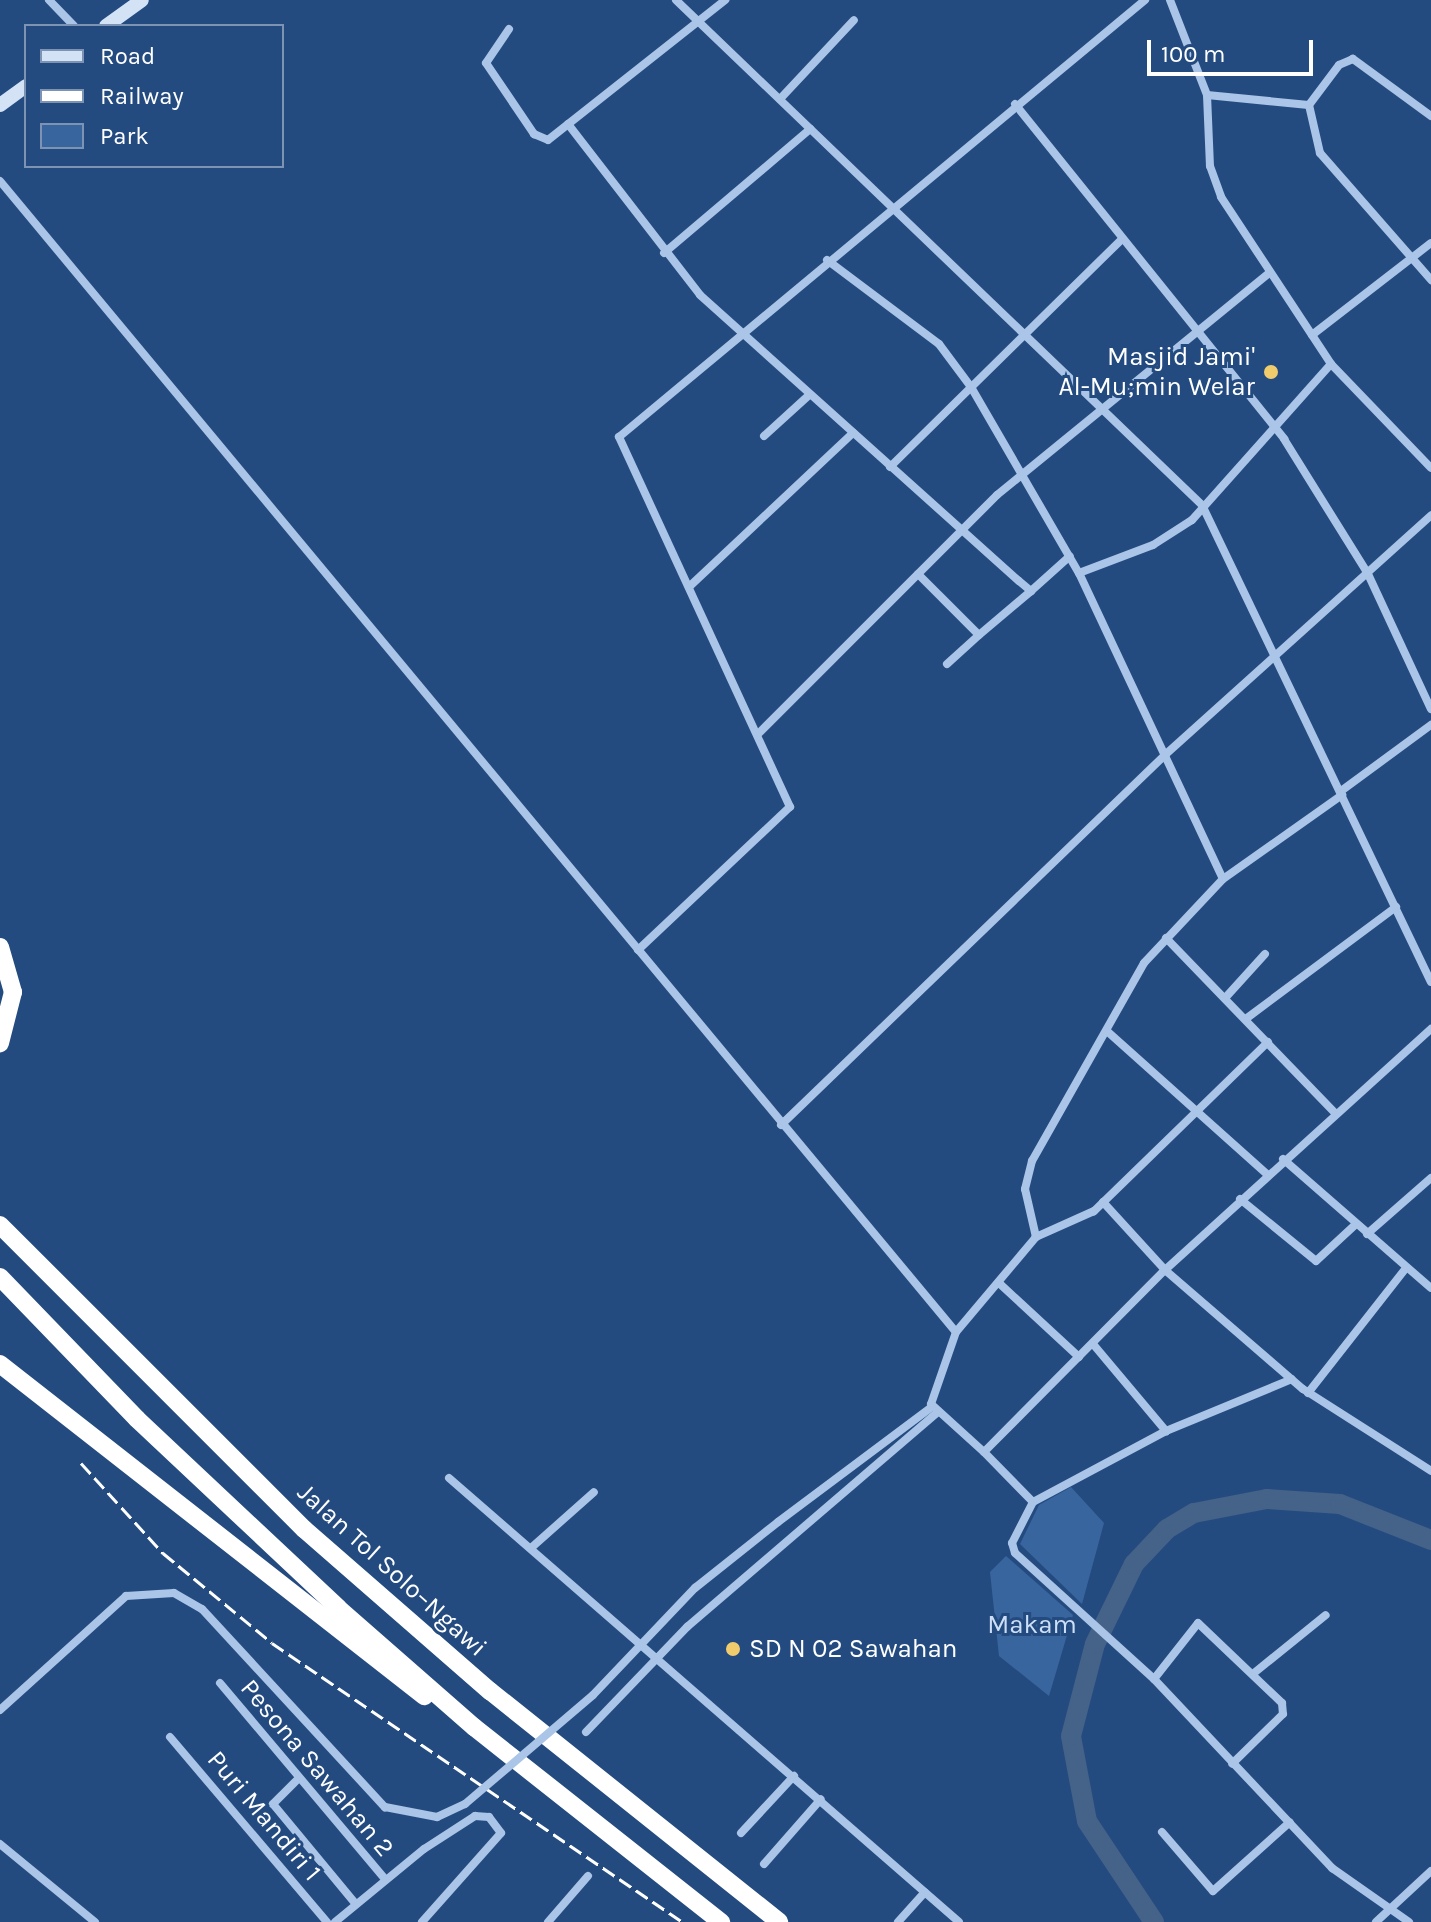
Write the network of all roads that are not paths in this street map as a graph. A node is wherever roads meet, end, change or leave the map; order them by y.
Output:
1 (49, 0) edge
2 (142, 0) edge
3 (676, 0) edge
4 (725, 0) edge
5 (1145, 0) edge
6 (1170, 0) edge
7 (854, 20) dead end
8 (72, 24) edge
9 (109, 24) edge
10 (701, 25) junction
11 (509, 29) dead end
12 (24, 87) edge
13 (1207, 95) junction
14 (780, 99) junction
15 (1015, 104) junction
16 (0, 105) edge
17 (1309, 105) junction
18 (1431, 116) edge
19 (568, 124) junction
20 (810, 129) junction
21 (0, 181) edge
22 (893, 204) junction
23 (1120, 241) junction
24 (1431, 243) edge
25 (664, 253) junction
26 (1412, 258) junction
27 (827, 260) junction
28 (1269, 273) junction
29 (1431, 280) edge
30 (1028, 331) junction
31 (1198, 331) junction
32 (737, 332) junction
33 (1312, 335) junction
34 (1331, 364) junction
35 (971, 387) junction
36 (809, 395) junction
37 (1103, 407) junction
38 (1275, 427) junction
39 (853, 433) junction
40 (764, 436) dead end
41 (890, 467) junction
42 (1431, 468) edge
43 (1025, 474) junction
44 (1202, 505) junction
45 (1431, 515) edge
46 (961, 531) junction
47 (1070, 556) junction
48 (1079, 573) junction
49 (918, 574) junction
50 (1368, 574) junction
51 (690, 586) junction
52 (1031, 591) junction
53 (979, 635) junction
54 (1277, 659) junction
55 (947, 664) dead end
56 (1431, 709) edge
57 (1431, 725) edge
58 (758, 734) junction
59 (1166, 754) junction
60 (1342, 793) junction
61 (1223, 879) junction
62 (1396, 907) junction
63 (1166, 938) junction
64 (0, 947) edge
65 (638, 950) junction
66 (1265, 954) dead end
67 (1431, 982) edge
68 (1226, 997) junction
69 (1247, 1018) junction
70 (1431, 1029) edge
71 (1108, 1032) junction
72 (1268, 1042) junction
73 (0, 1043) edge
74 (1196, 1109) junction
75 (1335, 1113) junction
76 (781, 1125) junction
77 (1283, 1159) junction
78 (1267, 1174) junction
79 (1431, 1178) edge
80 (1240, 1199) junction
81 (1103, 1202) junction
82 (0, 1210) edge
83 (0, 1225) edge
84 (1355, 1225) junction
85 (1367, 1234) junction
86 (1036, 1237) junction
87 (1406, 1268) junction
88 (1165, 1270) junction
89 (0, 1277) edge
90 (999, 1283) junction
91 (1431, 1288) edge
92 (59, 1290) junction
93 (956, 1332) junction
94 (1093, 1344) junction
95 (1079, 1357) junction
96 (0, 1364) edge
97 (1292, 1379) junction
98 (1308, 1393) junction
99 (935, 1410) junction
100 (1166, 1431) junction
101 (984, 1452) junction
102 (1431, 1471) edge
103 (449, 1478) dead end
104 (594, 1492) dead end
105 (1033, 1502) junction
106 (531, 1548) junction
107 (1326, 1615) dead end
108 (658, 1655) junction
109 (1254, 1673) junction
110 (1154, 1679) junction
111 (220, 1683) dead end
112 (0, 1710) edge
113 (474, 1727) junction
114 (586, 1732) dead end
115 (170, 1737) dead end
116 (1232, 1764) junction
117 (794, 1776) junction
118 (299, 1778) junction
119 (821, 1799) junction
120 (1290, 1822) junction
121 (1162, 1832) dead end
122 (741, 1833) dead end
123 (0, 1844) edge
124 (764, 1864) dead end
125 (1431, 1871) edge
126 (588, 1876) dead end
127 (384, 1878) junction
128 (925, 1892) junction
129 (355, 1903) junction
130 (1389, 1909) junction
131 (95, 1922) edge
132 (327, 1922) edge
133 (335, 1922) edge
134 (422, 1922) edge
135 (548, 1922) edge
136 (721, 1922) edge
137 (779, 1922) edge
138 (898, 1922) edge
139 (959, 1922) edge
140 (1376, 1922) edge
141 (1409, 1922) edge

1 - 8 street
2 - 9 street
3 - 10 street
4 - 10 street
5 - 15 street
6 - 13 street
7 - 14 street
10 - 14 street
10 - 19 street
11 - 19 street
12 - 16 street
13 - 17 street
13 - 28 street
14 - 20 street
15 - 22 street
15 - 23 street
17 - 18 street
17 - 26 street
19 - 25 street
20 - 22 street
20 - 25 street
21 - 65 street
22 - 27 street
22 - 30 street
23 - 30 street
23 - 31 street
24 - 26 street
25 - 32 street
26 - 29 street
26 - 33 street
27 - 32 street
27 - 35 street
28 - 31 street
28 - 33 street
30 - 35 street
30 - 37 street
31 - 37 street
31 - 38 street
32 - 36 street
32 - 51 street
33 - 34 street
34 - 38 street
34 - 42 street
35 - 41 street
35 - 43 street
36 - 39 street
36 - 40 street
37 - 43 street
37 - 44 street
38 - 44 street
38 - 50 street
39 - 41 street
39 - 51 street
41 - 46 street
43 - 46 street
43 - 47 street
44 - 48 street
44 - 54 street
45 - 50 street
46 - 49 street
46 - 52 street
47 - 48 street
47 - 52 street
48 - 59 street
49 - 53 street
49 - 58 street
50 - 54 street
50 - 56 street
51 - 58 street
52 - 53 street
53 - 55 street
54 - 59 street
54 - 60 street
57 - 60 street
58 - 65 street
59 - 61 street
59 - 76 street
60 - 61 street
60 - 62 street
61 - 63 street
62 - 67 street
62 - 69 street
63 - 68 street
63 - 71 street
64 - 73 highway
65 - 76 street
66 - 68 street
68 - 69 street
69 - 72 street
70 - 75 street
71 - 74 street
71 - 86 street
72 - 74 street
72 - 75 street
74 - 78 street
74 - 81 street
75 - 77 street
76 - 93 street
77 - 78 street
77 - 84 street
78 - 80 street
79 - 85 street
80 - 84 street
80 - 88 street
81 - 86 street
81 - 88 street
82 - 92 highway
83 - 92 highway, Jalan Tol Solo–Ngawi
84 - 85 street
85 - 87 street
86 - 90 street
87 - 91 street
87 - 98 street
88 - 94 street
88 - 97 street
89 - 113 highway
90 - 93 street
90 - 95 street
92 - 137 highway, Jalan Tol Solo–Ngawi
93 - 99 street
94 - 95 street
94 - 100 street
95 - 101 street
96 - 113 highway
97 - 98 street
97 - 100 street
98 - 102 street
99 - 101 street
99 - 108 street
99 - 112 street, bridge
100 - 105 street
101 - 105 street
103 - 106 street
104 - 106 street
105 - 110 street
106 - 108 street
107 - 109 street
108 - 114 street
108 - 117 street
109 - 110 street
109 - 116 street
110 - 116 street
111 - 118 street, Pesona Sawahan 2
113 - 136 highway
115 - 132 street, Puri Mandiri 1
116 - 120 street
117 - 119 street
117 - 122 street
118 - 127 street, Pesona Sawahan 2
118 - 129 street
119 - 124 street
119 - 128 street
120 - 121 street
120 - 130 street
123 - 131 street
125 - 130 street
126 - 135 street
127 - 129 street
127 - 134 street
128 - 138 street
128 - 139 street
129 - 133 street
130 - 140 street
130 - 141 street

